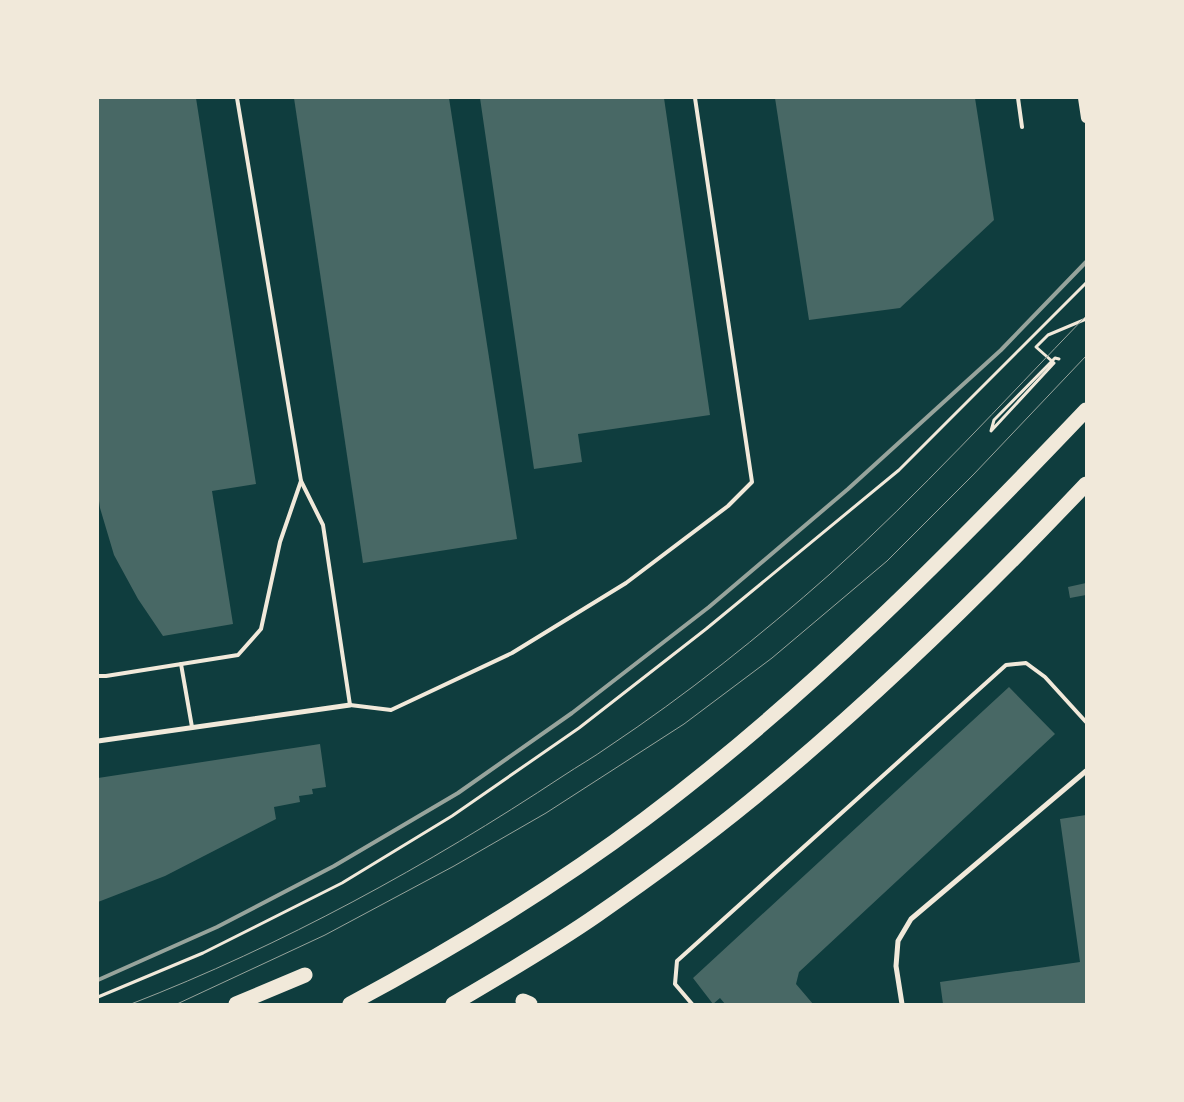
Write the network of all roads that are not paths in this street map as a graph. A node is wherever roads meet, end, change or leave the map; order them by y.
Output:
1 (237, 98) edge
2 (696, 98) edge
3 (1018, 98) edge
4 (1084, 98) edge
5 (1086, 118) edge
6 (1022, 128) dead end
7 (1086, 410) edge
8 (301, 481) junction
9 (1086, 484) edge
10 (181, 664) junction
11 (98, 676) edge
12 (350, 705) junction
13 (1086, 722) edge
14 (192, 728) junction
15 (98, 741) edge
16 (1086, 771) edge
17 (305, 975) dead end
18 (236, 1004) edge
19 (350, 1004) edge
20 (453, 1004) edge
21 (692, 1004) edge
22 (902, 1004) edge

1 - 8 lane
2 - 12 lane
3 - 6 lane
4 - 5 main road
7 - 19 highway
8 - 10 lane
8 - 12 lane
9 - 20 highway
10 - 11 lane
10 - 14 lane
12 - 14 street
13 - 21 lane
14 - 15 street
16 - 22 street
17 - 18 highway

